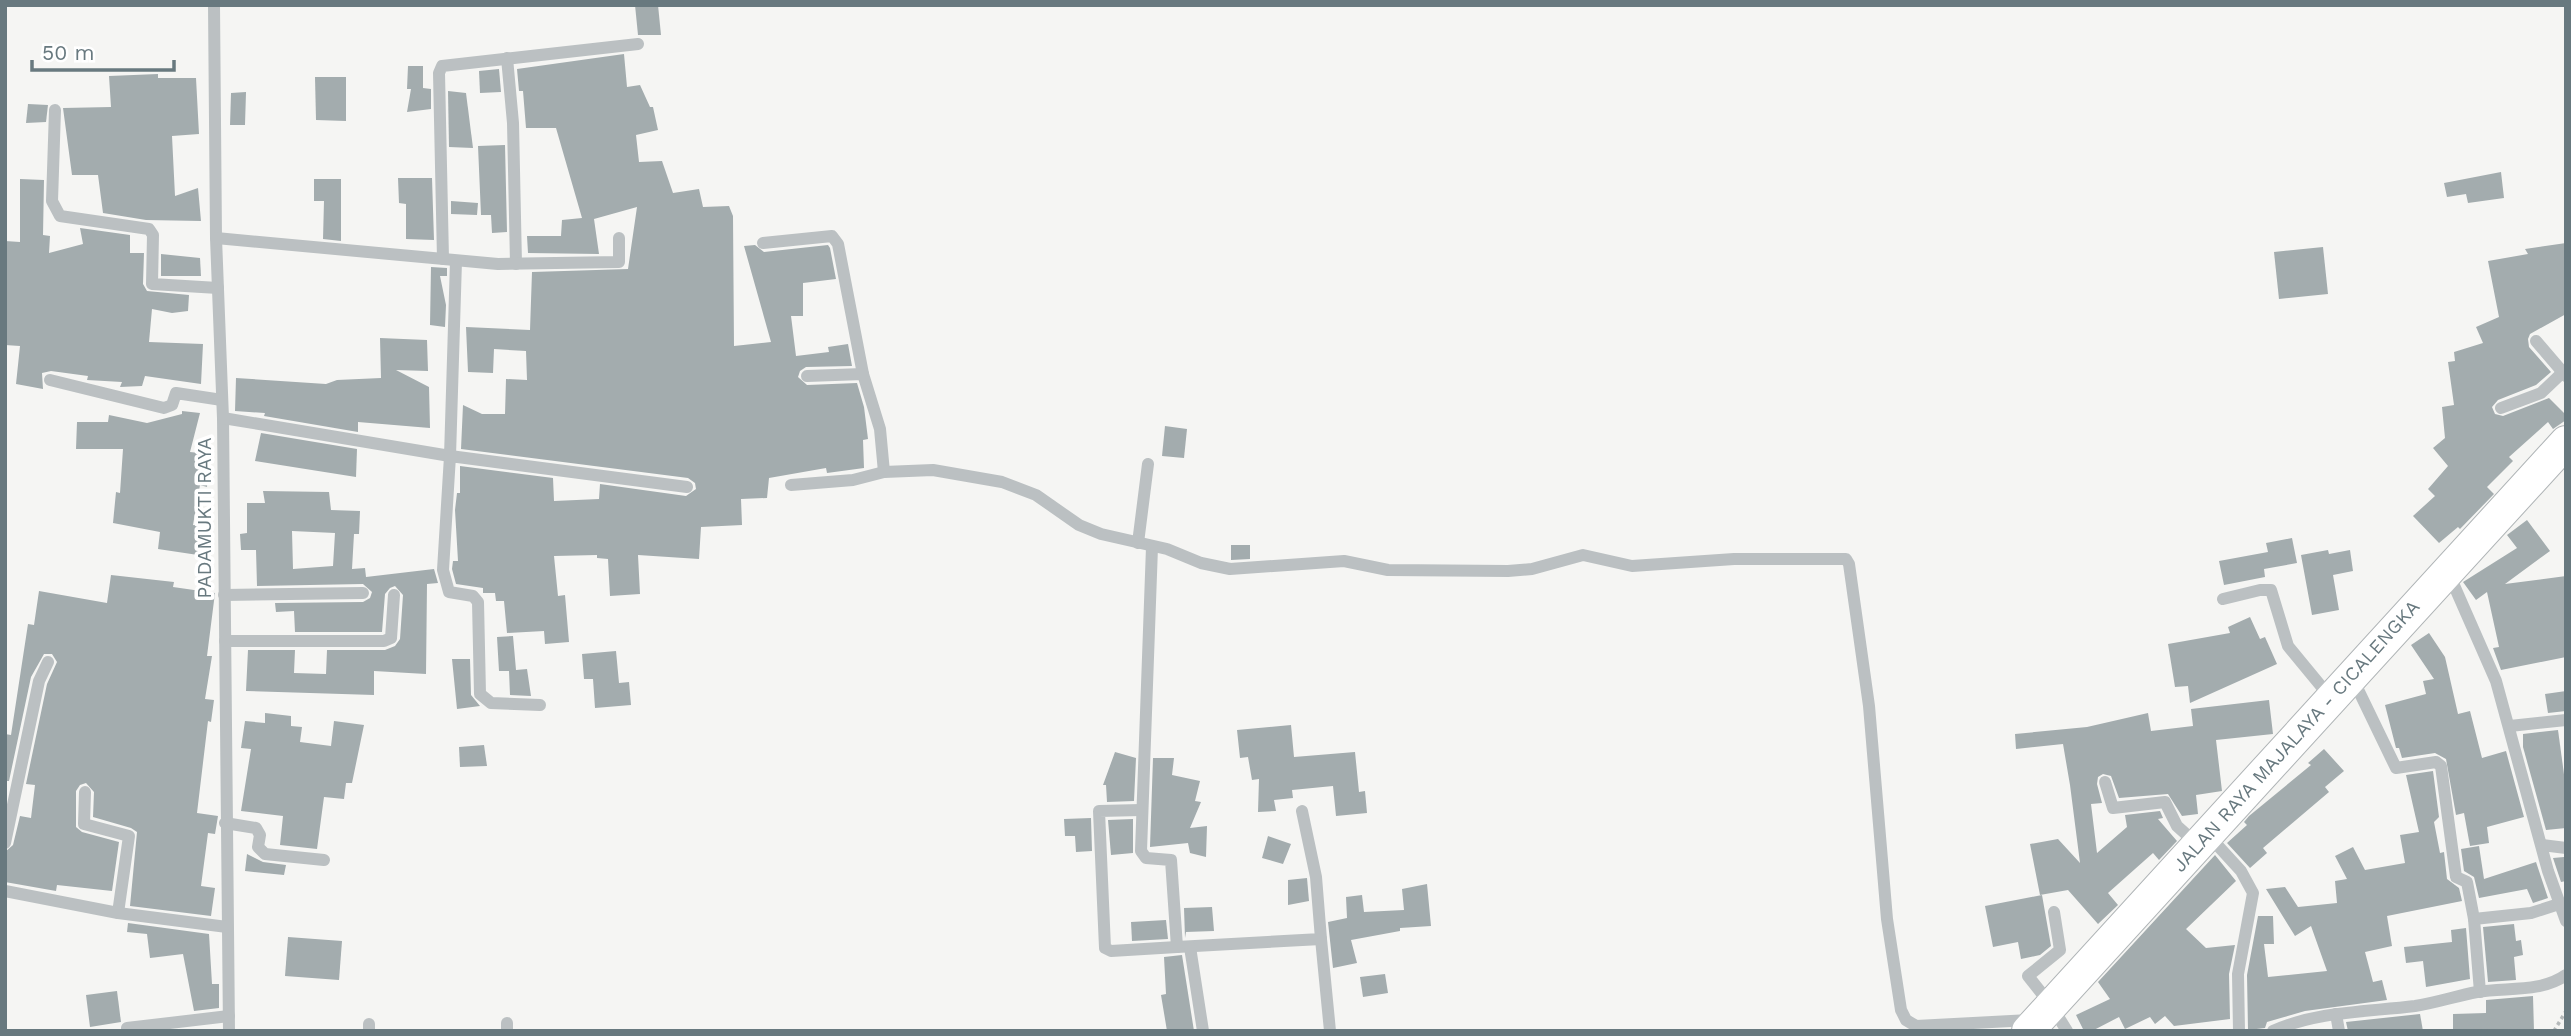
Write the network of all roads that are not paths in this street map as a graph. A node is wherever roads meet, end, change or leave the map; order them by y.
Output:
1 (214, 5) edge
2 (638, 44) dead end
3 (507, 58) junction
4 (55, 110) dead end
5 (216, 238) junction
6 (619, 238) dead end
7 (763, 243) dead end
8 (449, 260) junction
9 (516, 264) junction
10 (218, 288) junction
11 (2536, 341) dead end
12 (863, 374) junction
13 (2564, 374) edge
14 (807, 376) dead end
15 (50, 380) dead end
16 (222, 400) junction
17 (2501, 408) dead end
18 (223, 418) junction
19 (2566, 442) edge
20 (450, 456) junction
21 (1148, 464) dead end
22 (884, 472) junction
23 (792, 485) dead end
24 (687, 487) dead end
25 (1138, 543) junction
26 (1152, 547) junction
27 (2443, 575) junction
28 (363, 593) dead end
29 (224, 595) junction
30 (394, 595) dead end
31 (2223, 599) dead end
32 (225, 640) junction
33 (48, 662) dead end
34 (2351, 674) junction
35 (2330, 697) junction
36 (540, 705) dead end
37 (2566, 720) edge
38 (2510, 726) junction
39 (2105, 782) dead end
40 (85, 792) dead end
41 (1141, 810) junction
42 (1302, 811) dead end
43 (225, 823) junction
44 (2202, 838) junction
45 (5, 843) edge
46 (2542, 845) junction
47 (2566, 848) edge
48 (324, 860) dead end
49 (5, 891) edge
50 (2559, 904) junction
51 (2054, 912) dead end
52 (118, 913) junction
53 (2474, 919) junction
54 (2566, 921) edge
55 (227, 927) junction
56 (1321, 939) junction
57 (1183, 947) junction
58 (2566, 975) edge
59 (2480, 992) junction
60 (2336, 1014) junction
61 (229, 1017) junction
62 (2046, 1021) edge
63 (127, 1028) dead end
64 (229, 1031) edge
65 (1203, 1031) edge
66 (1330, 1031) edge
67 (2239, 1031) edge
68 (2273, 1031) edge
69 (2339, 1031) edge

1 - 5 street, PADAMUKTI RAYA
2 - 3 street
3 - 8 street
3 - 9 street
4 - 10 street
5 - 8 street
5 - 10 street, PADAMUKTI RAYA
6 - 9 street
7 - 12 street
8 - 9 street
8 - 20 street
10 - 16 street, PADAMUKTI RAYA
11 - 13 street
12 - 14 street
12 - 22 street
13 - 17 street
15 - 16 street
16 - 18 street, PADAMUKTI RAYA
18 - 20 street
18 - 29 street, PADAMUKTI RAYA
19 - 27 main road, JALAN RAYA MAJALAYA - CICALENGKA
20 - 24 street
20 - 36 street
21 - 25 street
22 - 23 street
22 - 25 street
25 - 26 street
26 - 41 street
26 - 62 street
27 - 34 main road, JALAN RAYA MAJALAYA - CICALENGKA
27 - 38 street
28 - 29 street
29 - 32 street, PADAMUKTI RAYA
30 - 32 street
31 - 35 street
32 - 43 street, PADAMUKTI RAYA
33 - 45 street
34 - 35 main road, JALAN RAYA MAJALAYA - CICALENGKA
34 - 53 street
35 - 44 main road, JALAN RAYA MAJALAYA - CICALENGKA
37 - 38 street
38 - 46 street
39 - 44 street
40 - 52 street
41 - 57 street
41 - 57 street
42 - 56 street
43 - 48 street
43 - 55 street, PADAMUKTI RAYA
44 - 62 main road, JALAN RAYA MAJALAYA - CICALENGKA
44 - 67 street
46 - 47 street
46 - 50 street
49 - 52 street
50 - 53 street
50 - 54 street
51 - 62 street
52 - 55 street
53 - 59 street
55 - 61 street, PADAMUKTI RAYA
56 - 57 street
56 - 66 street
57 - 65 street
58 - 59 street
59 - 60 street
60 - 68 street
60 - 69 street
61 - 63 street
61 - 64 street, PADAMUKTI RAYA

